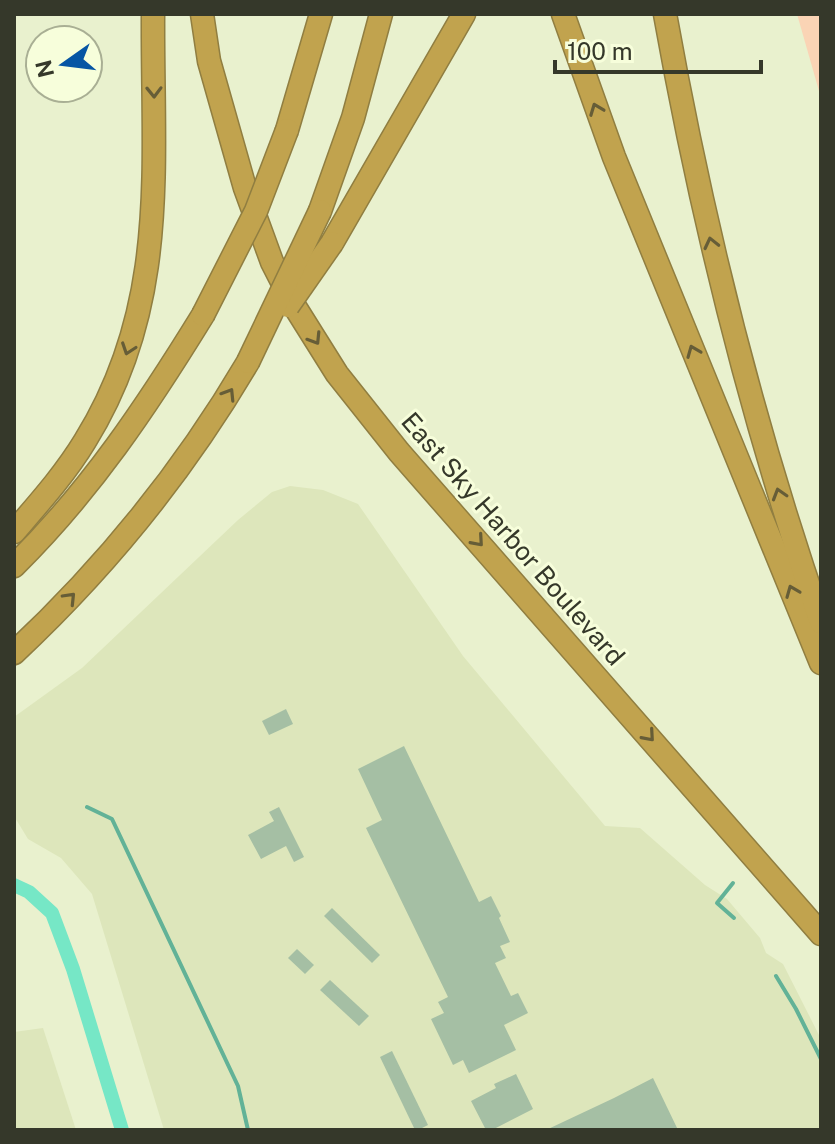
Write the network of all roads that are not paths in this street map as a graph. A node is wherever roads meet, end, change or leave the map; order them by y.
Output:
1 (153, 14) edge
2 (202, 14) edge
3 (217, 14) edge
4 (321, 14) edge
5 (381, 14) edge
6 (464, 14) edge
7 (563, 14) edge
8 (665, 14) edge
9 (231, 139) junction
10 (248, 362) junction
11 (14, 532) edge
12 (14, 566) edge
13 (821, 622) edge
14 (14, 653) edge
15 (821, 663) edge
16 (821, 934) edge

1 -> 11 highway
2 - 9 highway
3 - 9 highway
4 - 12 highway, bridge
5 - 10 highway, bridge
6 - 10 highway, bridge
15 -> 7 highway
13 -> 8 highway
9 -> 16 highway, East Sky Harbor Boulevard
14 -> 10 highway

